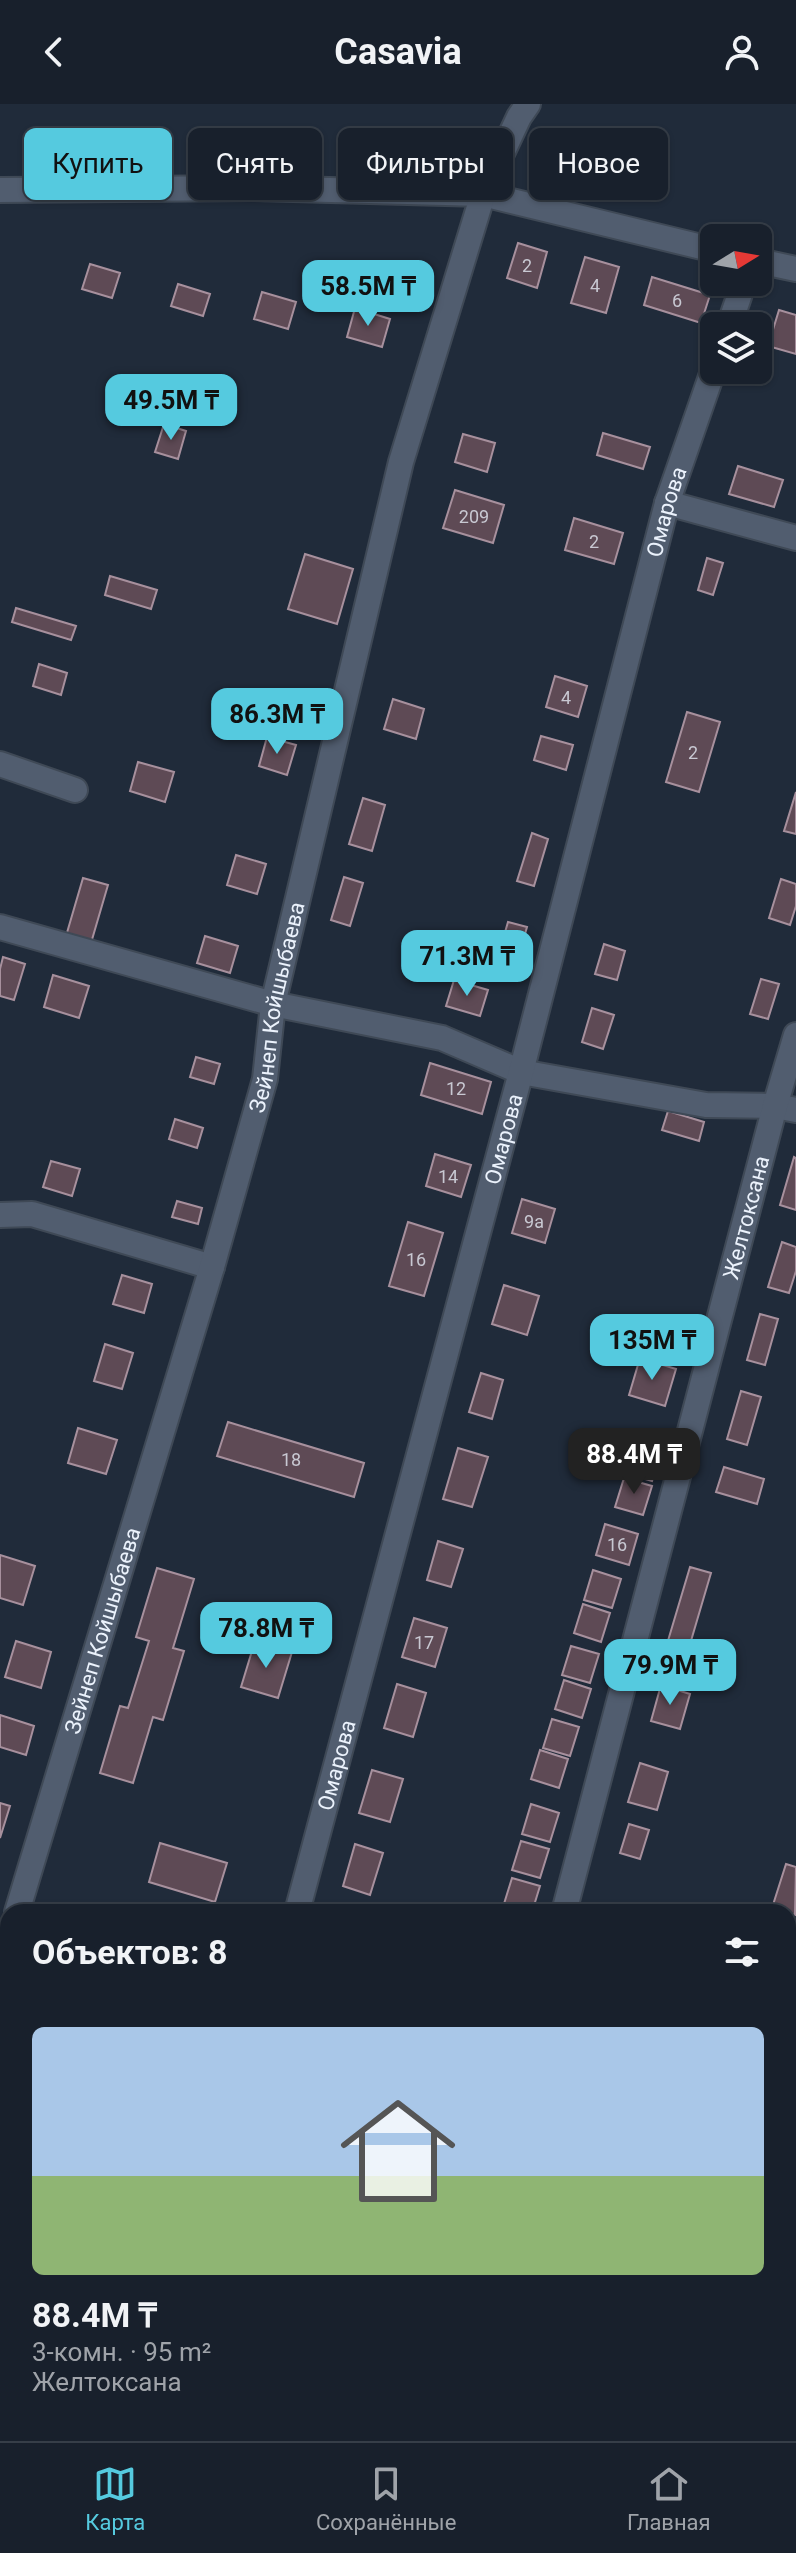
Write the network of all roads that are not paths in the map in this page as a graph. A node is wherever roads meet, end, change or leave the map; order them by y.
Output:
1 (528, 104) edge
2 (513, 130) edge
3 (0, 190) edge
4 (338, 190) edge
5 (481, 200) edge
6 (508, 200) edge
7 (700, 247) edge
8 (772, 264) edge
9 (796, 269) edge
10 (708, 384) edge
11 (667, 503) junction
12 (796, 538) edge
13 (0, 764) edge
14 (75, 790) dead end
15 (0, 927) edge
16 (273, 1004) junction
17 (796, 1035) edge
18 (521, 1072) junction
19 (785, 1108) edge
20 (0, 1215) edge
21 (212, 1267) junction
22 (19, 1904) edge
23 (299, 1904) edge
24 (566, 1904) edge

1 - 2 street, Зейнеп Койшыбаева
3 - 4 street
5 - 16 street, Зейнеп Койшыбаева
6 - 7 street
8 - 9 street
10 - 11 street, Омарова
11 - 12 street
11 - 18 street, Омарова
13 - 14 street
15 - 16 street
16 - 18 street
16 - 21 street, Зейнеп Койшыбаева
17 - 19 street, Желтоксана
18 - 19 street
18 - 23 street, Омарова
19 - 24 street, Желтоксана
20 - 21 street
21 - 22 street, Зейнеп Койшыбаева

